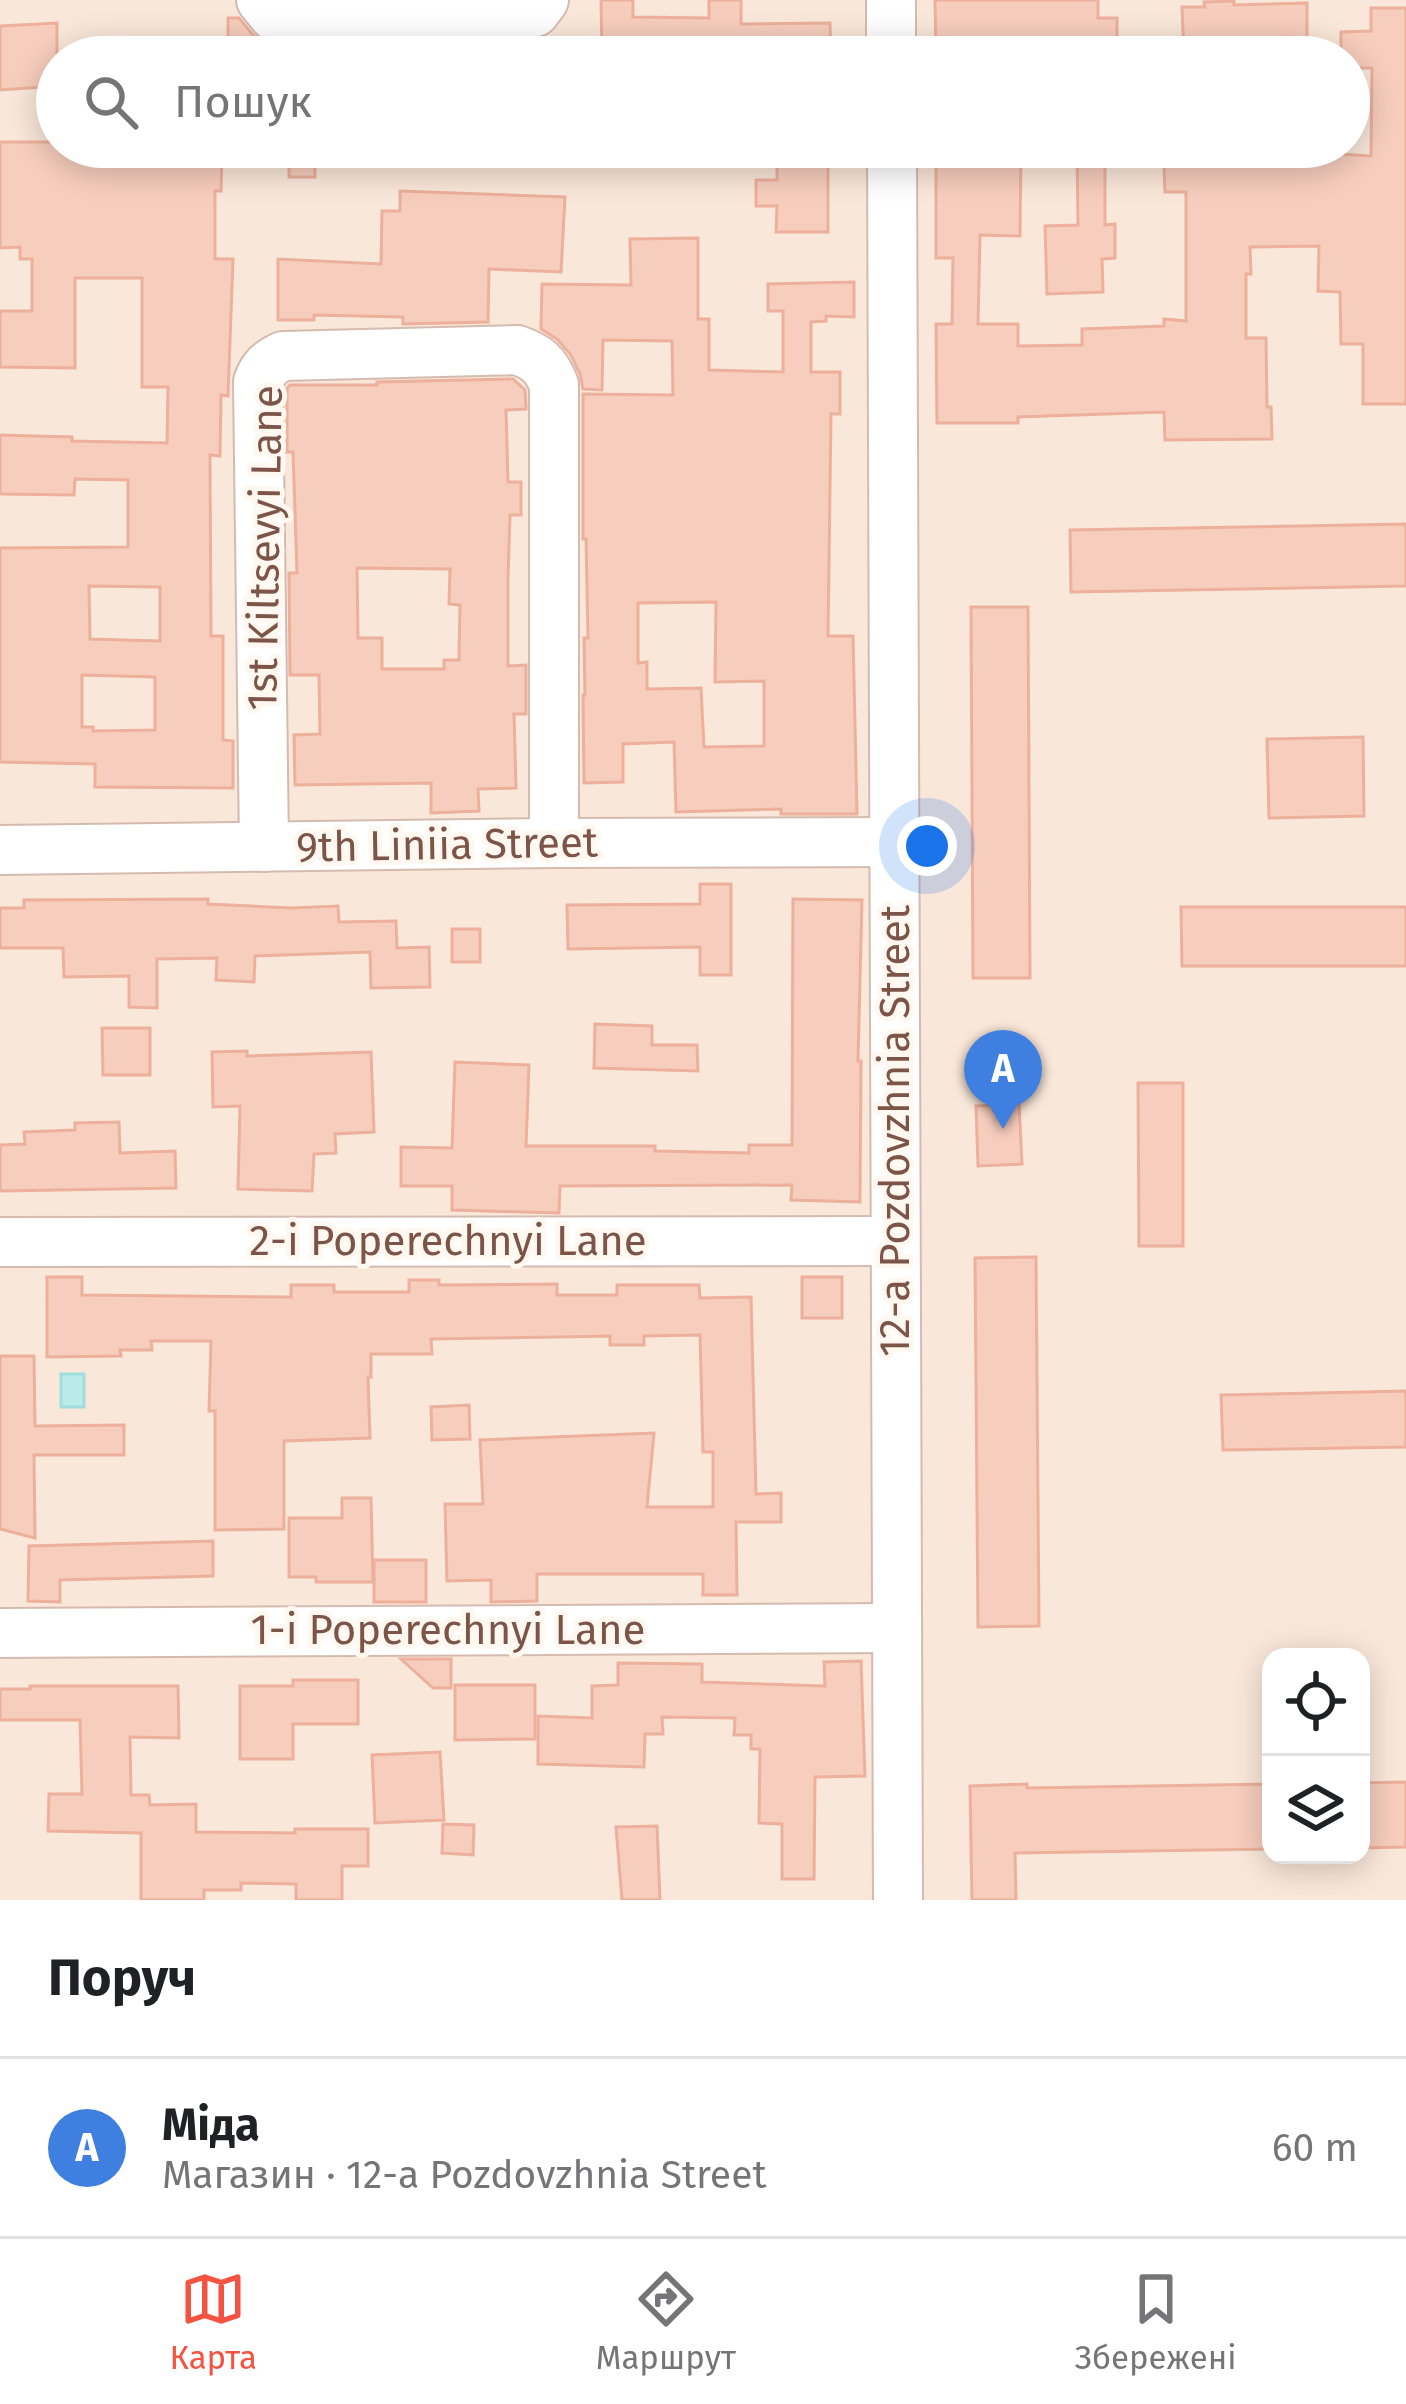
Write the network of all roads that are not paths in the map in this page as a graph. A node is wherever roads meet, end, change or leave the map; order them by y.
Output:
1 (261, 0) edge
2 (544, 0) edge
3 (891, 0) edge
4 (892, 36) edge
5 (892, 168) edge
6 (894, 842) junction
7 (554, 843) junction
8 (264, 847) junction
9 (0, 850) edge
10 (896, 1241) junction
11 (0, 1242) edge
12 (897, 1628) junction
13 (0, 1633) edge
14 (898, 1900) edge

1 - 2 street
3 - 4 street
5 - 6 street, 12-a Pozdovzhnia Street
6 - 7 street, 9th Liniia Street
6 - 10 street, 12-a Pozdovzhnia Street
7 - 8 street, 9th Liniia Street
7 - 8 street, 1st Kiltsevyi Lane
8 - 9 street, 9th Liniia Street
10 - 11 street, 2-i Poperechnyi Lane
10 - 12 street, 12-a Pozdovzhnia Street
12 - 13 street, 1-i Poperechnyi Lane
12 - 14 street, 12-a Pozdovzhnia Street

